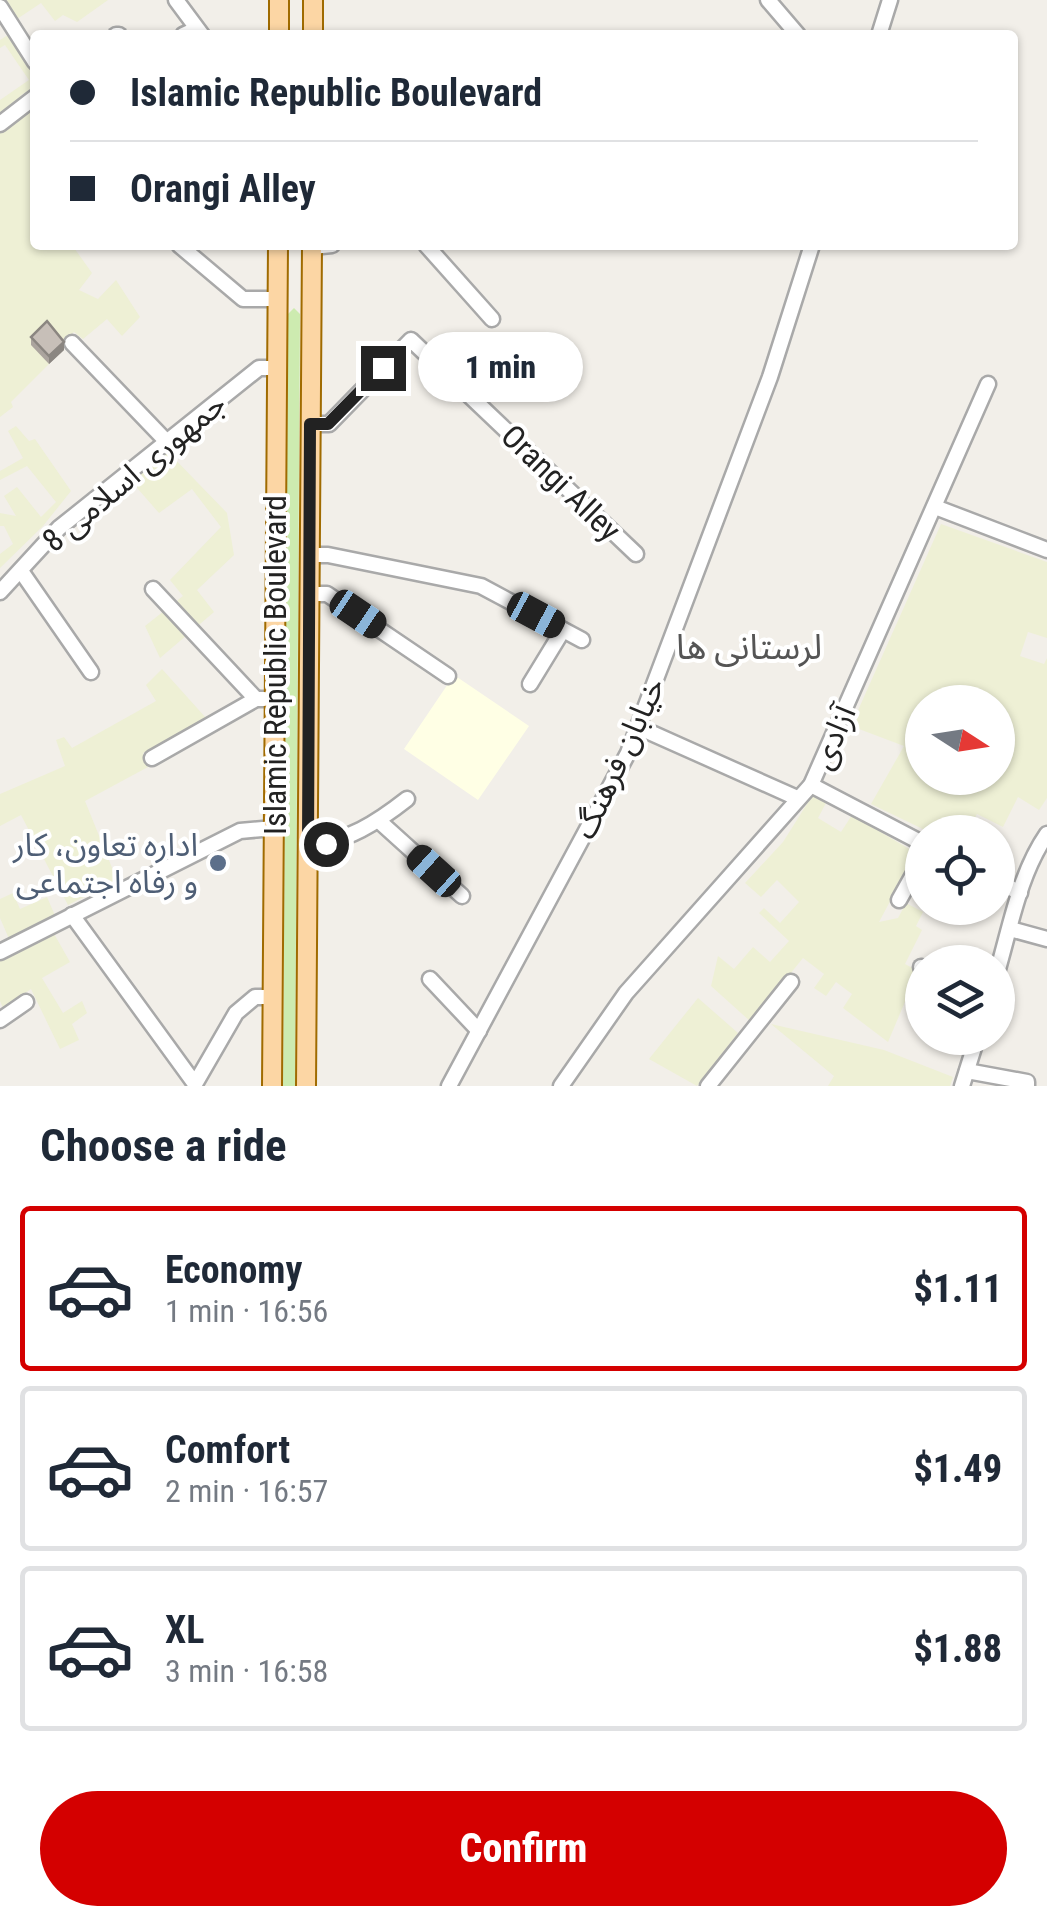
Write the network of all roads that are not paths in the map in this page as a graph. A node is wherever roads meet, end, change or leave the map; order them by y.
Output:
1 (176, 0) edge
2 (279, 0) edge
3 (313, 0) edge
4 (768, 0) edge
5 (890, 0) edge
6 (0, 7) edge
7 (192, 30) edge
8 (279, 30) edge
9 (313, 30) edge
10 (794, 30) edge
11 (881, 30) edge
12 (30, 54) edge
13 (30, 103) edge
14 (0, 124) edge
15 (185, 250) edge
16 (278, 250) edge
17 (312, 250) edge
18 (430, 250) edge
19 (810, 250) edge
20 (277, 299) junction
21 (312, 299) junction
22 (492, 320) dead end
23 (72, 343) dead end
24 (277, 368) junction
25 (988, 384) dead end
26 (310, 424) junction
27 (167, 442) junction
28 (935, 507) junction
29 (1047, 550) edge
30 (636, 554) dead end
31 (310, 555) junction
32 (21, 571) junction
33 (153, 590) dead end
34 (0, 592) edge
35 (309, 594) junction
36 (563, 630) junction
37 (582, 640) dead end
38 (91, 672) dead end
39 (448, 676) dead end
40 (530, 684) dead end
41 (266, 699) junction
42 (638, 727) junction
43 (152, 758) dead end
44 (811, 785) junction
45 (797, 798) junction
46 (407, 799) dead end
47 (379, 821) junction
48 (274, 828) junction
49 (905, 833) edge
50 (1047, 834) edge
51 (308, 844) junction
52 (905, 889) edge
53 (1015, 890) edge
54 (1020, 893) junction
55 (462, 896) dead end
56 (899, 900) dead end
57 (72, 915) junction
58 (1010, 928) junction
59 (1047, 938) edge
60 (1005, 945) edge
61 (0, 952) edge
62 (430, 978) dead end
63 (791, 982) dead end
64 (272, 997) junction
65 (26, 1002) dead end
66 (0, 1020) edge
67 (479, 1031) junction
68 (965, 1078) edge
69 (272, 1086) edge
70 (306, 1086) edge
71 (450, 1086) edge
72 (561, 1086) edge
73 (708, 1086) edge
74 (1027, 1086) edge

1 - 7 street
2 - 8 main road
3 - 9 main road
4 - 10 street
5 - 11 street
6 - 12 street
13 - 14 street
15 - 20 street
16 - 20 main road, Islamic Republic Boulevard
17 - 21 main road, Islamic Republic Boulevard
18 - 22 street
19 - 42 street, خیابان فرهنگ
20 - 21 main road
20 - 24 main road, Islamic Republic Boulevard
21 - 26 main road, Islamic Republic Boulevard
23 - 27 street
24 - 27 street, جمهوری اسلامی 8
24 - 41 main road, Islamic Republic Boulevard
25 - 28 street, آزادی
26 - 30 street, Orangi Alley
26 - 31 main road, Islamic Republic Boulevard
27 - 32 street, جمهوری اسلامی 8
28 - 29 street
28 - 44 street, آزادی
31 - 35 main road, Islamic Republic Boulevard
31 - 36 street
32 - 34 street, جمهوری اسلامی 8
32 - 38 street
33 - 41 street
35 - 39 street
35 - 51 main road, Islamic Republic Boulevard
36 - 37 street
36 - 40 street
41 - 43 street
41 - 48 main road, Islamic Republic Boulevard
42 - 45 street
42 - 67 street, خیابان فرهنگ
44 - 45 street, آزادی
44 - 49 street
45 - 72 street, آزادی
46 - 47 street
47 - 51 street
47 - 55 street
48 - 57 street
48 - 64 main road, Islamic Republic Boulevard
50 - 54 street
51 - 70 main road, Islamic Republic Boulevard
52 - 56 street
53 - 54 street
54 - 58 street
57 - 61 street
57 - 64 street
58 - 59 street
58 - 60 street
62 - 67 street
63 - 73 street
64 - 69 main road, Islamic Republic Boulevard
65 - 66 street
67 - 71 street, خیابان فرهنگ
68 - 74 street

